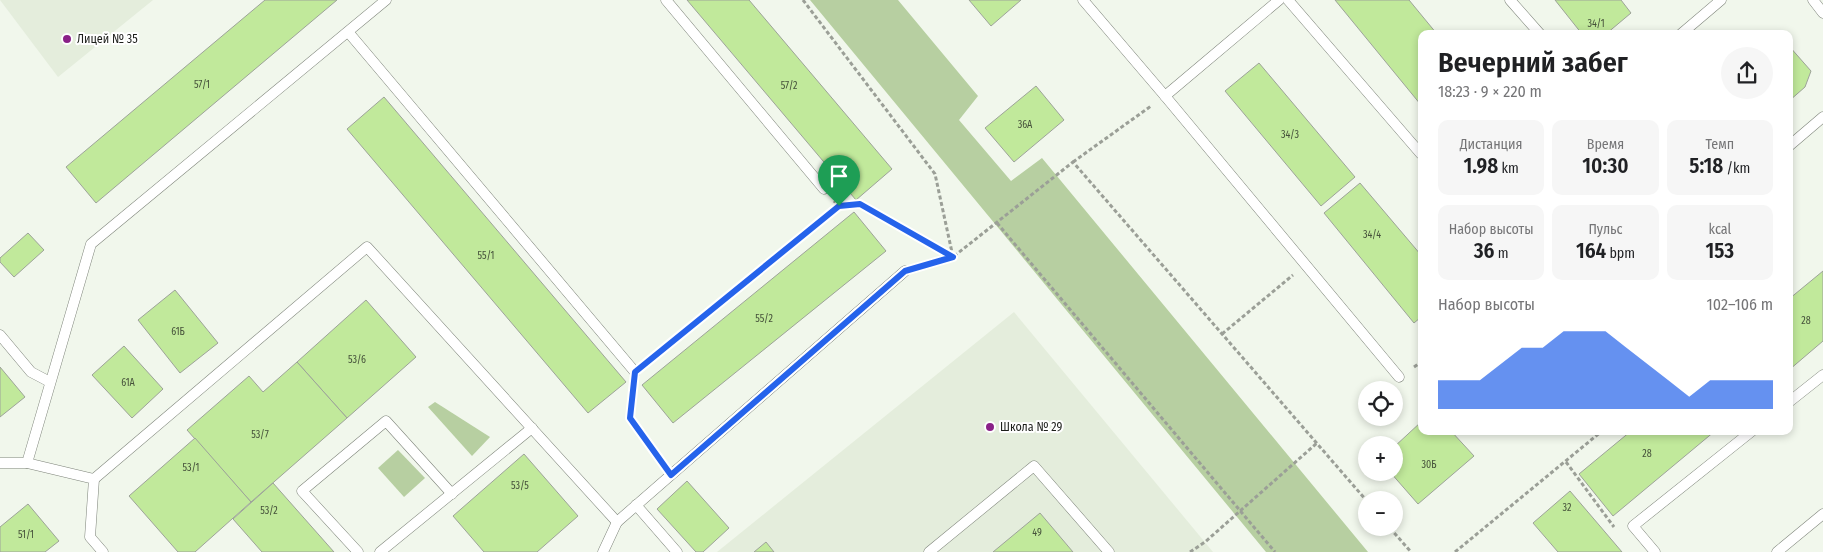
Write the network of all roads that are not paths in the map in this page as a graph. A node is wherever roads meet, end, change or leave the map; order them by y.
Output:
1 (386, 0) edge
2 (666, 0) edge
3 (1083, 0) edge
4 (1279, 0) edge
5 (1288, 0) edge
6 (1510, 0) edge
7 (1721, 0) edge
8 (1814, 0) edge
9 (1823, 12) edge
10 (1536, 30) edge
11 (1686, 30) edge
12 (349, 33) junction
13 (1166, 96) junction
14 (1823, 117) edge
15 (1793, 143) edge
16 (1418, 151) edge
17 (824, 190) road end
18 (905, 271) road end
19 (0, 335) edge
20 (635, 372) road end
21 (1823, 375) edge
22 (1399, 377) dead end
23 (50, 382) junction
24 (1793, 399) edge
25 (532, 428) junction
26 (1747, 435) edge
27 (0, 463) edge
28 (27, 463) junction
29 (94, 480) junction
30 (452, 494) junction
31 (636, 505) junction
32 (1823, 514) edge
33 (617, 522) junction
34 (103, 552) edge
35 (358, 552) edge
36 (380, 552) edge
37 (603, 552) edge
38 (677, 552) edge
39 (929, 552) edge
40 (1109, 552) edge
41 (1654, 552) edge
42 (1777, 552) edge

1 - 12 lane
2 - 17 lane
3 - 13 lane
4 - 13 lane
5 - 16 lane
6 - 10 lane
7 - 11 lane
8 - 9 lane
12 - 20 lane
12 - 23 lane
13 - 22 lane
14 - 15 lane
18 - 31 lane
19 - 23 lane
21 - 24 lane
23 - 28 lane
25 - 29 lane
25 - 30 lane
25 - 33 lane
26 - 41 lane
27 - 28 lane
28 - 29 lane
29 - 34 lane
30 - 35 lane
30 - 36 lane
31 - 33 lane
31 - 38 lane
32 - 42 lane
33 - 37 lane
39 - 40 lane

